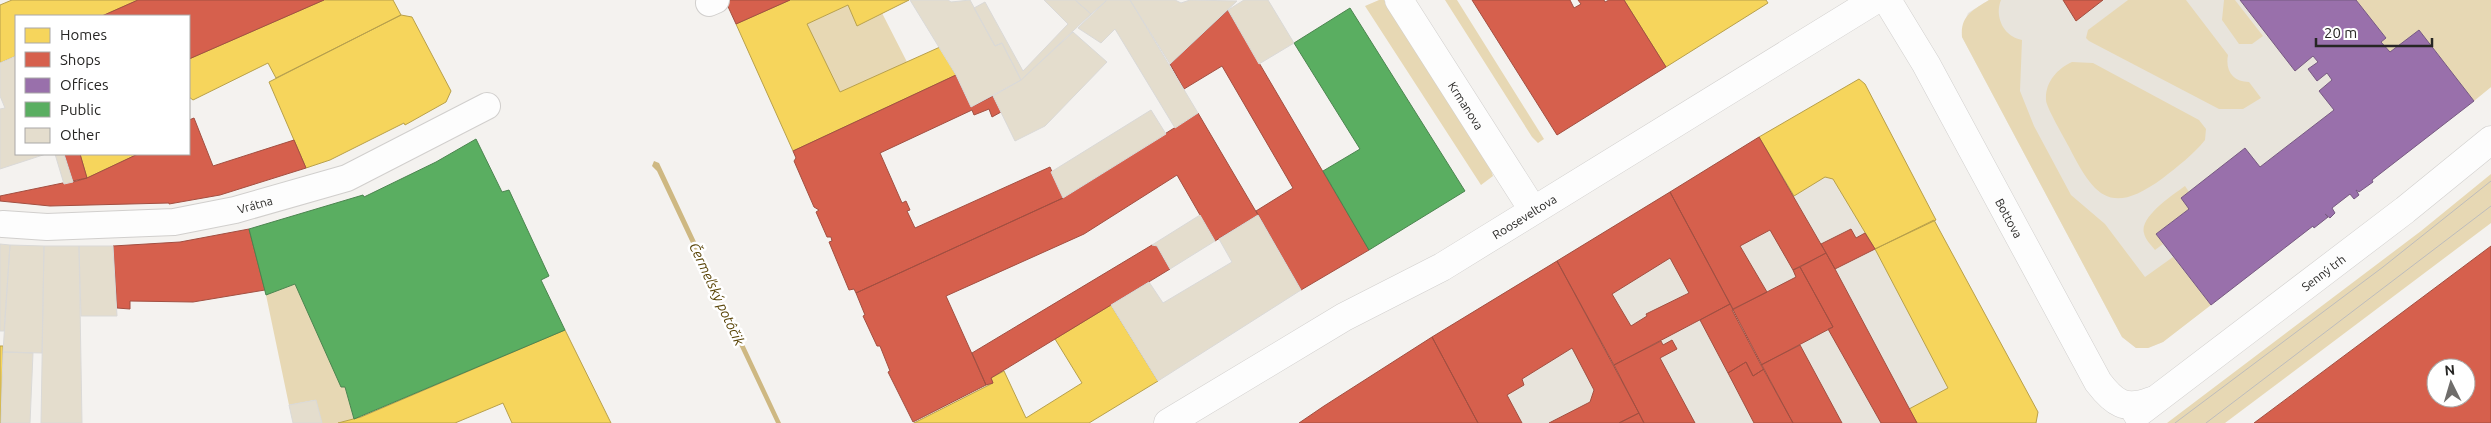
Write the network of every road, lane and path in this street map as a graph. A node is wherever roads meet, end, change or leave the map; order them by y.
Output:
1 (1399, 0) edge
2 (1875, 0) edge
3 (1887, 0) edge
4 (487, 106) dead end
5 (2491, 140) edge
6 (1533, 210) junction
7 (3, 224) dead end
8 (2151, 401) junction
9 (1168, 423) edge
10 (2126, 423) edge

1 - 6 street, Krmanova
2 - 6 street, Rooseveltova
3 - 8 street, Bottova
4 - 7 street, Vrátna
5 - 8 street, Senný trh
6 - 9 street, Rooseveltova
8 - 10 street, Senný trh

